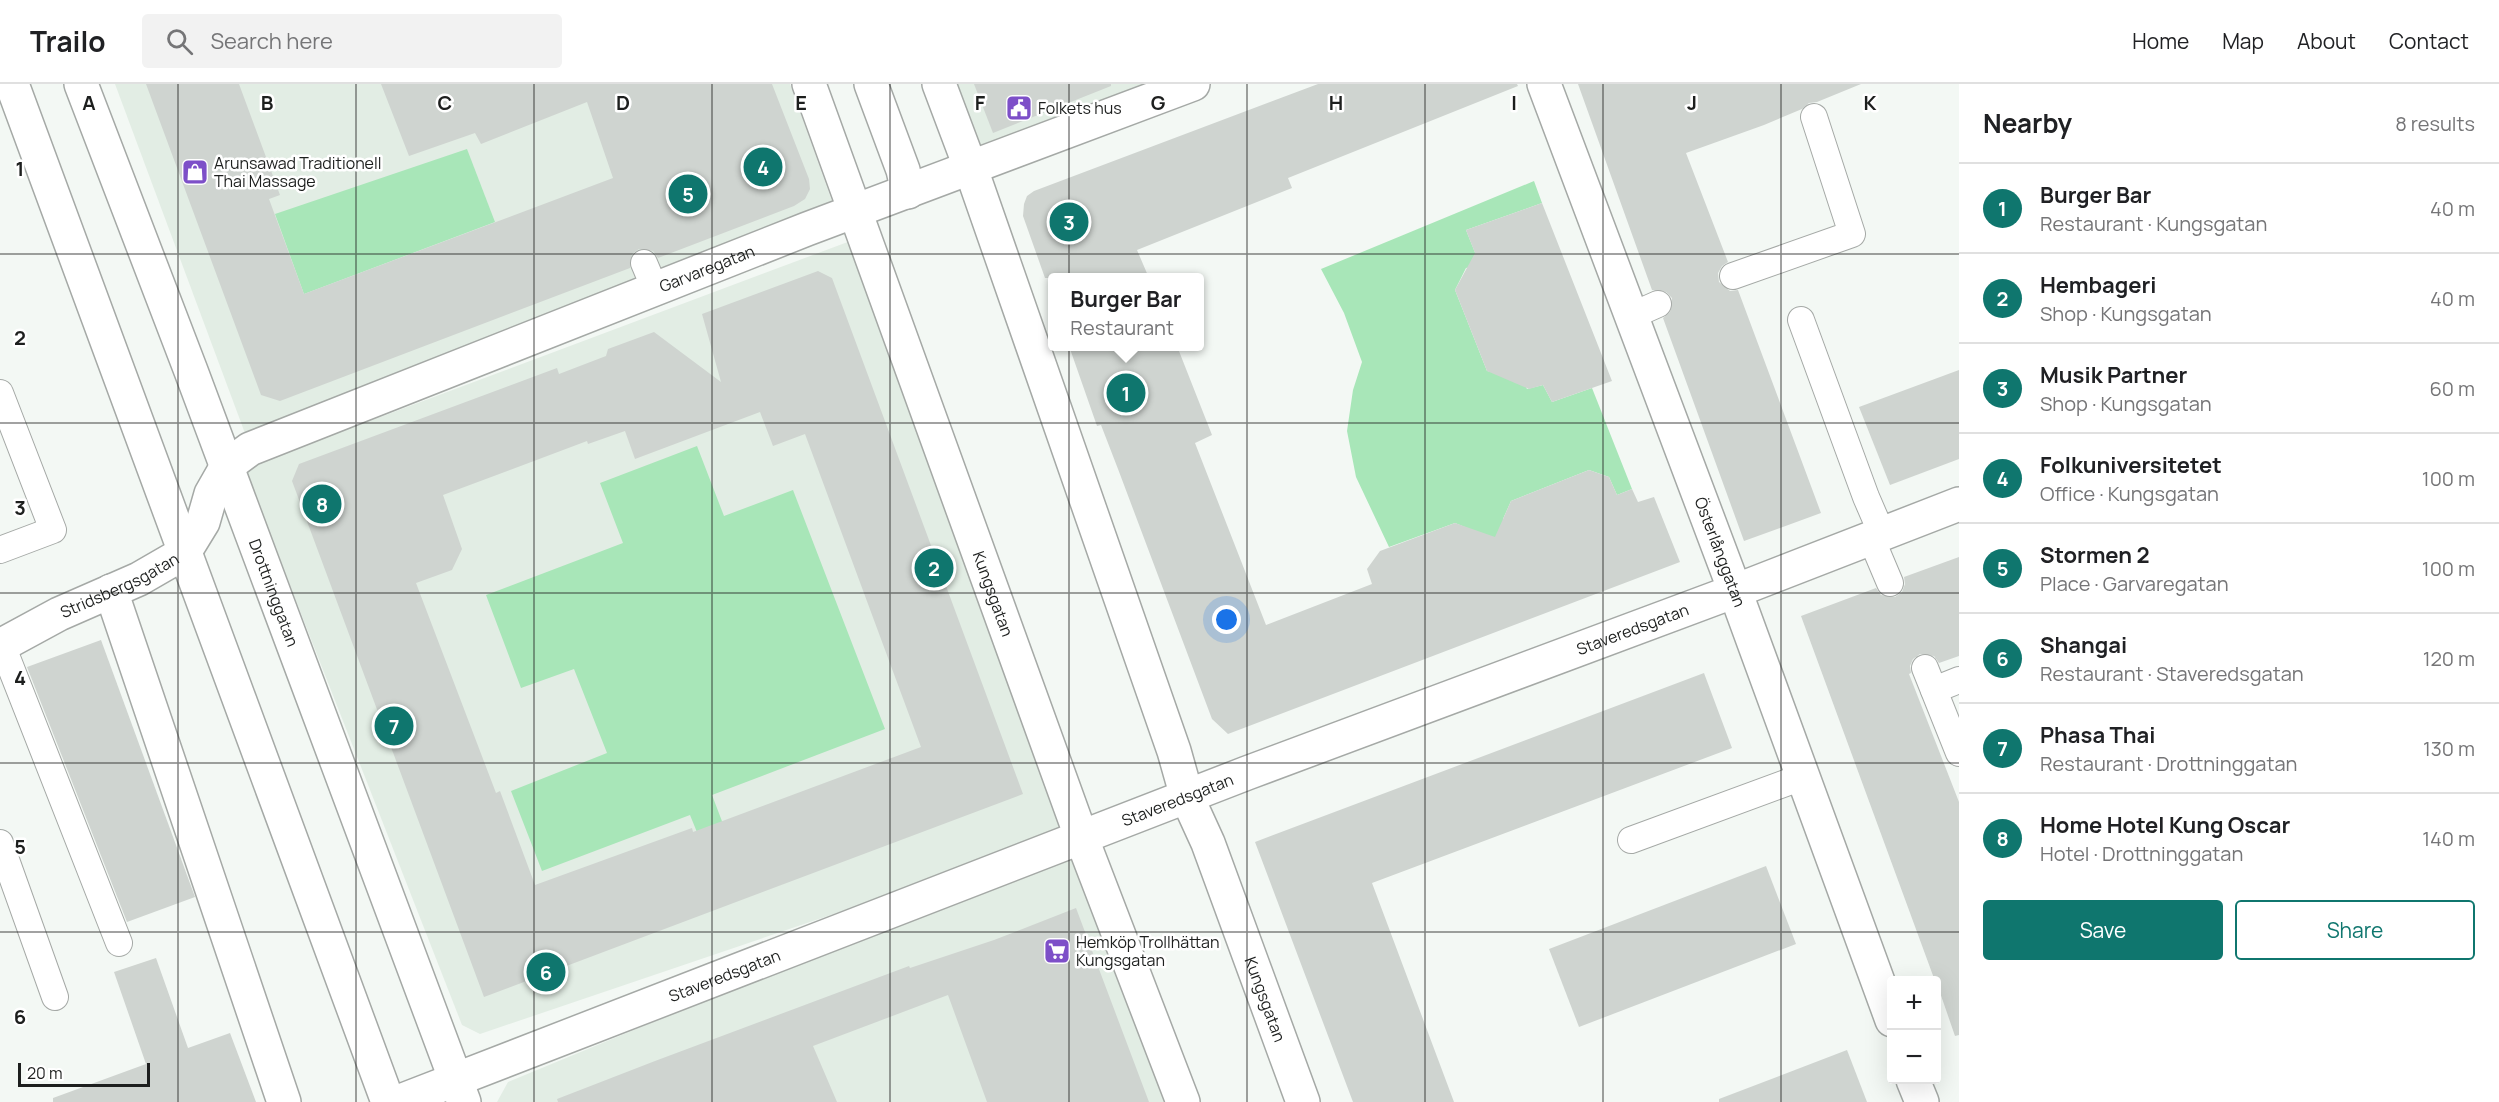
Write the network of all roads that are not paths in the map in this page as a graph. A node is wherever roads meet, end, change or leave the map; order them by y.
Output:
1 (12, 84) edge
2 (81, 84) edge
3 (809, 84) edge
4 (871, 84) edge
5 (939, 84) edge
6 (1193, 84) edge
7 (1544, 84) edge
8 (1814, 117) dead end
9 (971, 169) junction
10 (908, 192) junction
11 (854, 211) junction
12 (1733, 276) dead end
13 (1801, 320) dead end
14 (0, 393) edge
15 (227, 466) junction
16 (1959, 504) edge
17 (1877, 536) junction
18 (0, 550) edge
19 (184, 553) junction
20 (1890, 583) dead end
21 (111, 591) junction
22 (1735, 591) junction
23 (1, 645) edge
24 (1959, 680) edge
25 (1959, 753) edge
26 (1802, 777) junction
27 (1187, 797) junction
28 (1082, 839) junction
29 (1631, 840) dead end
30 (0, 843) edge
31 (119, 943) dead end
32 (55, 997) dead end
33 (1887, 1006) edge
34 (1915, 1084) edge
35 (460, 1091) edge
36 (284, 1102) edge
37 (388, 1102) edge
38 (398, 1102) edge
39 (1183, 1102) edge
40 (1302, 1102) edge
41 (1922, 1102) edge

1 - 19 street
2 - 15 street, Drottninggatan
3 - 11 street, Kungsgatan
4 - 10 street
5 - 9 street, Kungsgatan
6 - 9 street, Garvaregatan
7 - 22 street, Österlånggatan
8 - 12 lane
9 - 10 street, Garvaregatan
9 - 27 street, Kungsgatan
10 - 11 street, Garvaregatan
11 - 15 street, Garvaregatan
11 - 28 street, Kungsgatan
13 - 17 lane
14 - 18 lane
15 - 19 street, Stridsbergsgatan
15 - 35 street, Drottninggatan
16 - 17 street, Staveredsgatan
17 - 20 lane
17 - 22 street, Staveredsgatan
19 - 21 street, Stridsbergsgatan
19 - 37 street
21 - 23 street, Stridsbergsgatan
21 - 36 street
22 - 26 street, Österlånggatan
22 - 27 street, Staveredsgatan
23 - 31 lane
24 - 25 lane
26 - 29 lane
26 - 33 street, Österlånggatan
27 - 28 street, Staveredsgatan
27 - 40 street, Kungsgatan
28 - 35 street, Staveredsgatan
28 - 39 street, Kungsgatan
30 - 32 lane
34 - 41 street
35 - 38 street, Staveredsgatan

